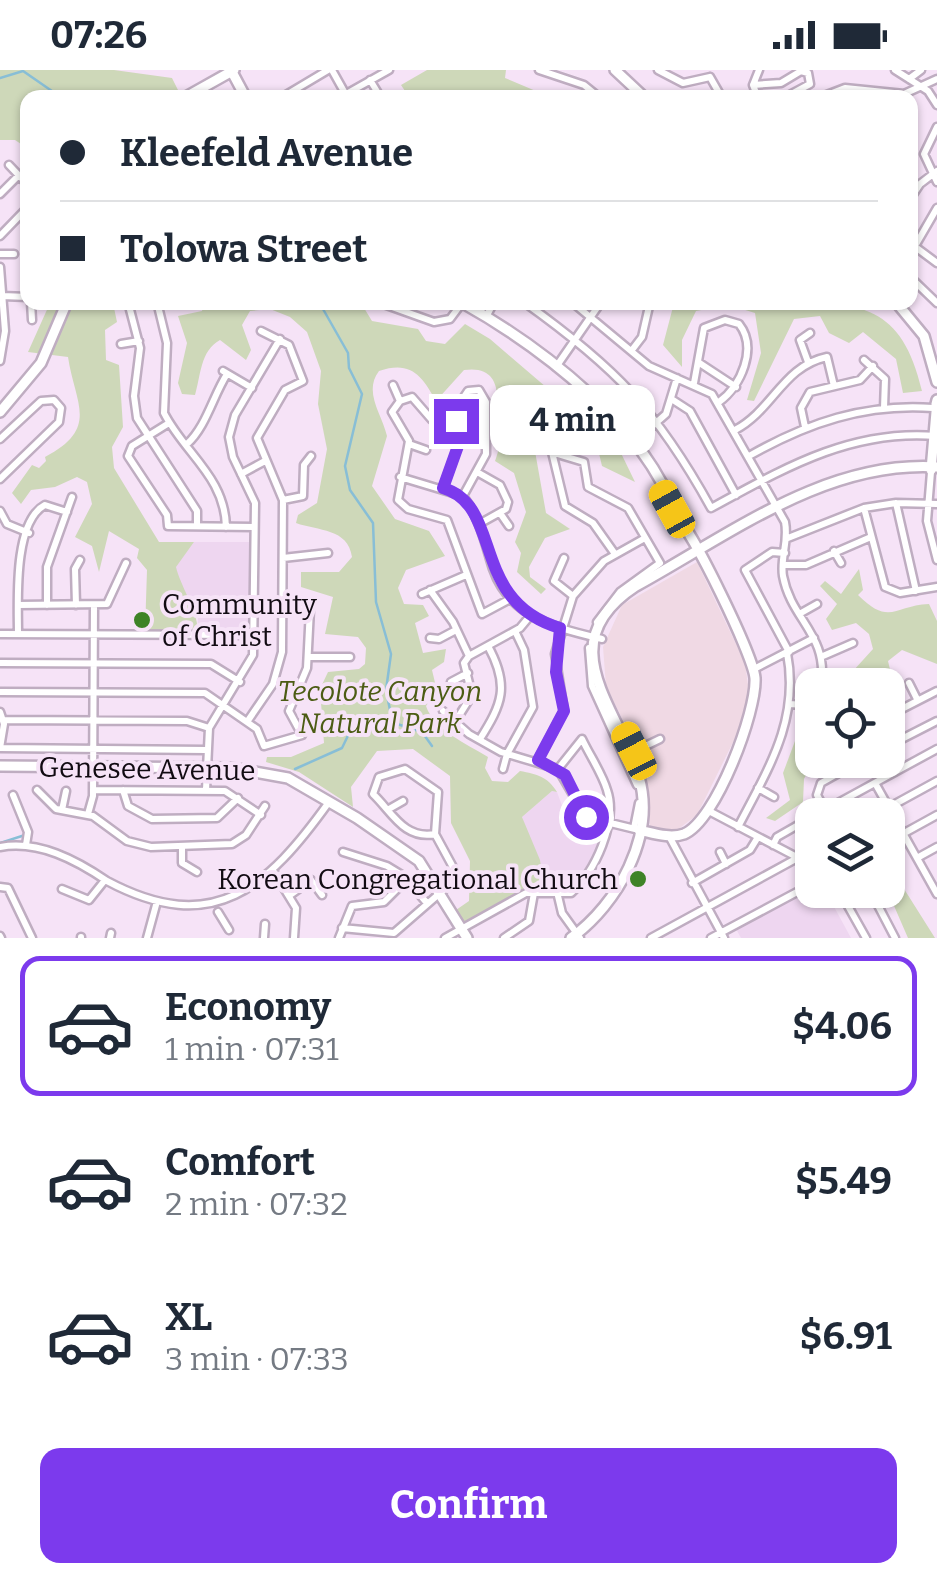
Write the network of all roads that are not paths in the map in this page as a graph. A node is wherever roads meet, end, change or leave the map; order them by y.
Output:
1 (330, 70) edge
2 (388, 70) edge
3 (538, 70) edge
4 (573, 70) edge
5 (658, 70) edge
6 (716, 70) edge
7 (760, 70) edge
8 (895, 70) edge
9 (921, 70) edge
10 (229, 71) edge
11 (710, 77) junction
12 (909, 79) junction
13 (937, 79) edge
14 (370, 80) junction
15 (570, 80) junction
16 (753, 85) junction
17 (922, 88) junction
18 (191, 90) edge
19 (197, 90) edge
20 (294, 90) edge
21 (354, 90) edge
22 (376, 90) edge
23 (587, 90) edge
24 (717, 90) edge
25 (755, 90) edge
26 (799, 90) edge
27 (915, 90) edge
28 (937, 105) edge
29 (937, 127) edge
30 (934, 137) edge
31 (9, 166) dead end
32 (935, 172) edge
33 (18, 176) joint
34 (937, 182) edge
35 (918, 190) edge
36 (0, 194) edge
37 (937, 208) edge
38 (20, 215) edge
39 (0, 236) edge
40 (918, 237) edge
41 (0, 254) edge
42 (14, 254) dead end
43 (0, 267) edge
44 (918, 285) edge
45 (2, 296) edge
46 (937, 304) edge
47 (30, 310) edge
48 (62, 310) edge
49 (130, 310) edge
50 (159, 310) edge
51 (400, 310) edge
52 (457, 310) edge
53 (475, 310) edge
54 (489, 310) edge
55 (534, 310) edge
56 (582, 310) edge
57 (597, 310) edge
58 (648, 310) edge
59 (903, 310) edge
60 (486, 316) junction
61 (593, 318) junction
62 (32, 320) dead end
63 (261, 331) dead end
64 (810, 333) dead end
65 (280, 339) junction
66 (139, 341) junction
67 (575, 341) junction
68 (121, 344) dead end
69 (1, 350) edge
70 (632, 350) junction
71 (864, 360) dead end
72 (0, 361) edge
73 (698, 362) junction
74 (808, 362) junction
75 (936, 364) edge
76 (872, 366) junction
77 (556, 367) junction
78 (677, 378) junction
79 (694, 382) junction
80 (937, 382) edge
81 (393, 384) dead end
82 (834, 386) junction
83 (736, 387) junction
84 (53, 388) dead end
85 (252, 388) junction
86 (51, 399) junction
87 (672, 400) junction
88 (400, 401) junction
89 (719, 402) junction
90 (936, 407) edge
91 (884, 408) junction
92 (0, 409) edge
93 (456, 421) junction
94 (659, 422) junction
95 (169, 423) junction
96 (805, 427) junction
97 (735, 430) junction
98 (936, 436) edge
99 (146, 437) junction
100 (0, 438) edge
101 (633, 443) junction
102 (188, 444) junction
103 (408, 444) junction
104 (426, 450) dead end
105 (311, 456) dead end
106 (749, 456) junction
107 (266, 461) junction
108 (934, 470) edge
109 (477, 472) junction
110 (242, 474) junction
111 (400, 477) junction
112 (0, 479) edge
113 (762, 480) junction
114 (443, 488) junction
115 (736, 495) junction
116 (462, 496) junction
117 (72, 497) dead end
118 (283, 500) junction
119 (896, 503) junction
120 (932, 504) edge
121 (864, 508) junction
122 (0, 510) edge
123 (779, 510) junction
124 (66, 512) junction
125 (500, 513) junction
126 (479, 524) junction
127 (197, 526) junction
128 (226, 526) junction
129 (510, 526) dead end
130 (254, 527) junction
131 (29, 532) junction
132 (871, 537) junction
133 (934, 537) edge
134 (645, 538) junction
135 (788, 538) junction
136 (834, 550) junction
137 (328, 553) dead end
138 (785, 553) junction
139 (615, 554) junction
140 (698, 555) junction
141 (283, 558) junction
142 (564, 558) dead end
143 (80, 560) dead end
144 (937, 560) edge
145 (126, 563) dead end
146 (841, 563) dead end
147 (506, 566) dead end
148 (663, 566) junction
149 (783, 566) junction
150 (494, 570) junction
151 (466, 575) junction
152 (937, 587) edge
153 (916, 590) junction
154 (573, 596) junction
155 (510, 599) junction
156 (817, 604) dead end
157 (18, 605) junction
158 (47, 605) junction
159 (76, 605) junction
160 (94, 605) junction
161 (253, 609) junction
162 (282, 610) junction
163 (800, 613) junction
164 (530, 616) junction
165 (560, 628) junction
166 (456, 630) junction
167 (514, 631) junction
168 (0, 634) edge
169 (18, 634) junction
170 (94, 634) junction
171 (254, 635) junction
172 (430, 638) dead end
173 (596, 638) junction
174 (814, 638) junction
175 (853, 644) dead end
176 (488, 646) junction
177 (788, 653) junction
178 (469, 656) junction
179 (823, 656) junction
180 (308, 657) junction
181 (350, 657) dead end
182 (0, 663) edge
183 (94, 663) junction
184 (822, 668) edge
185 (754, 669) junction
186 (468, 673) junction
187 (240, 682) junction
188 (451, 682) dead end
189 (908, 683) dead end
190 (937, 691) edge
191 (0, 692) edge
192 (94, 692) junction
193 (918, 700) junction
194 (223, 704) junction
195 (791, 704) junction
196 (795, 704) edge
197 (905, 707) edge
198 (444, 711) dead end
199 (2, 716) edge
200 (94, 720) junction
201 (937, 721) edge
202 (247, 722) junction
203 (456, 722) junction
204 (209, 728) junction
205 (905, 737) edge
206 (660, 738) dead end
207 (480, 740) junction
208 (0, 748) edge
209 (94, 749) junction
210 (630, 749) junction
211 (937, 749) edge
212 (206, 750) junction
213 (507, 754) junction
214 (538, 760) junction
215 (0, 768) edge
216 (93, 769) junction
217 (503, 769) dead end
218 (558, 769) junction
219 (206, 770) junction
220 (830, 778) edge
221 (937, 781) edge
222 (875, 783) junction
223 (758, 788) junction
224 (37, 790) dead end
225 (66, 790) dead end
226 (93, 790) junction
227 (123, 790) junction
228 (206, 790) junction
229 (13, 795) dead end
230 (774, 796) dead end
231 (238, 798) junction
232 (818, 798) edge
233 (847, 798) edge
234 (883, 798) edge
235 (905, 799) edge
236 (403, 801) dead end
237 (329, 803) junction
238 (265, 806) dead end
239 (389, 809) junction
240 (62, 810) junction
241 (706, 810) junction
242 (88, 814) junction
243 (261, 815) junction
244 (937, 815) edge
245 (607, 822) junction
246 (738, 826) junction
247 (795, 827) edge
248 (639, 830) junction
249 (905, 832) edge
250 (435, 834) junction
251 (669, 836) junction
252 (758, 837) junction
253 (905, 837) edge
254 (772, 845) junction
255 (0, 846) edge
256 (26, 846) junction
257 (182, 847) junction
258 (937, 847) edge
259 (343, 852) dead end
260 (720, 852) dead end
261 (795, 857) edge
262 (917, 858) junction
263 (795, 859) edge
264 (726, 864) junction
265 (197, 872) dead end
266 (274, 872) junction
267 (406, 879) junction
268 (104, 880) junction
269 (934, 881) edge
270 (692, 883) junction
271 (2, 887) edge
272 (62, 889) dead end
273 (534, 893) junction
274 (440, 894) junction
275 (795, 894) edge
276 (937, 894) edge
277 (290, 895) junction
278 (322, 895) dead end
279 (558, 896) junction
280 (426, 902) junction
281 (156, 905) junction
282 (706, 908) junction
283 (850, 908) edge
284 (879, 908) edge
285 (218, 912) junction
286 (192, 916) dead end
287 (206, 916) dead end
288 (265, 924) dead end
289 (342, 928) junction
290 (230, 930) dead end
291 (462, 934) edge
292 (722, 935) edge
293 (576, 936) edge
294 (32, 938) edge
295 (147, 938) edge
296 (264, 938) edge
297 (294, 938) edge
298 (338, 938) edge
299 (445, 938) edge
300 (504, 938) edge
301 (652, 938) edge
302 (711, 938) edge
303 (866, 938) edge
304 (894, 938) edge

1 - 20 street
2 - 14 street
3 - 15 street
4 - 15 street
5 - 11 street
6 - 11 street
7 - 16 street
8 - 12 street
9 - 12 street
10 - 18 main road
10 - 19 main road
11 - 24 street
12 - 17 street
13 - 17 street
14 - 21 street
14 - 22 street
15 - 23 street
16 - 25 street
16 - 26 street
17 - 27 street
17 - 28 street
29 - 30 street
30 - 32 street
31 - 33 street
32 - 34 street
32 - 35 street
33 - 36 street
37 - 40 street
38 - 39 street
41 - 42 street
43 - 45 street
44 - 46 street
45 - 69 street
47 - 62 street
48 - 92 main road
49 - 66 street
50 - 95 street
51 - 52 street
53 - 60 main road
54 - 60 street
55 - 67 street
56 - 61 street
57 - 61 street
58 - 70 street
59 - 75 main road
60 - 77 main road
61 - 67 street
61 - 70 street
63 - 65 street
64 - 74 street
65 - 85 street
65 - 107 street
66 - 68 street
66 - 99 street
67 - 77 street
67 - 94 street
69 - 72 street
70 - 78 street
71 - 76 street
73 - 79 street
73 - 83 street
73 - 83 street
74 - 82 street
74 - 97 street
75 - 80 main road
76 - 82 street
76 - 91 street
77 - 101 main road
78 - 79 street
78 - 87 street
79 - 89 street
81 - 88 street
82 - 96 street
83 - 89 street
84 - 86 street
85 - 102 street
85 - 110 street
86 - 100 street
86 - 112 street
87 - 94 street
87 - 115 street
88 - 93 street
88 - 103 street
89 - 97 street
90 - 91 street
90 - 98 main road
91 - 96 street
93 - 109 street
93 - 114 street
94 - 101 street
94 - 115 street
95 - 99 street
95 - 102 street
96 - 106 street
97 - 106 street
98 - 108 main road
98 - 113 street
99 - 127 street
99 - 127 street
101 - 140 main road
102 - 128 street
103 - 104 street
103 - 111 street
105 - 118 street
106 - 113 street
107 - 110 street
107 - 118 street
108 - 120 street
108 - 123 main road
109 - 116 street
109 - 125 street
110 - 130 street
111 - 114 street
111 - 151 street
113 - 115 street
113 - 123 street
114 - 116 street
116 - 126 street
117 - 124 street
118 - 141 street
119 - 120 street
119 - 121 street
119 - 153 street
120 - 133 street
121 - 132 street
121 - 135 street
122 - 131 street
123 - 135 street
123 - 140 main road
124 - 131 street
124 - 158 street
125 - 126 street
125 - 129 street
126 - 150 street
127 - 128 street
128 - 130 street
130 - 161 street
131 - 157 street
132 - 136 street
132 - 153 street
133 - 144 street
134 - 139 street
134 - 139 street
134 - 148 street
135 - 138 street
136 - 146 street
136 - 149 street
137 - 141 street
138 - 149 street
138 - 177 street
139 - 154 street
140 - 148 main road
140 - 173 main road
140 - 185 main road
141 - 162 street
142 - 154 street
143 - 159 street
145 - 160 street
147 - 150 street
148 - 173 main road
149 - 163 street
150 - 155 street
151 - 155 street
151 - 166 street
152 - 153 street
154 - 165 street
155 - 164 street
156 - 163 street
157 - 158 street
157 - 169 street
158 - 159 street
159 - 160 street
160 - 170 street
161 - 162 street
161 - 171 street
162 - 180 street
162 - 202 street
163 - 174 street
164 - 165 street
164 - 167 street
165 - 173 street
165 - 214 street
166 - 172 street
166 - 178 street
167 - 176 street
167 - 213 street
168 - 169 street
169 - 170 street
170 - 171 street
170 - 183 street
171 - 187 street
173 - 210 main road
173 - 248 street
174 - 177 street
174 - 179 street
175 - 179 street
176 - 178 street
176 - 207 street
177 - 185 street
177 - 195 street
178 - 186 street
179 - 184 street
180 - 181 street
180 - 202 street
182 - 183 street
183 - 187 street
183 - 192 street
185 - 241 main road
186 - 188 street
186 - 203 street
187 - 194 street
189 - 193 street
190 - 193 street
191 - 192 street
192 - 194 street
192 - 200 street
193 - 197 street
194 - 202 street
194 - 204 street
195 - 196 street
195 - 223 street
198 - 203 street
199 - 200 street
199 - 208 street
200 - 204 street
200 - 209 street
201 - 205 street
203 - 207 street
204 - 212 street
206 - 210 street
207 - 213 street
208 - 209 street
209 - 212 street
209 - 216 street
210 - 248 main road
211 - 222 street
212 - 219 street
213 - 214 street
213 - 217 street
214 - 218 street
215 - 216 main road, Genesee Avenue
216 - 219 main road, Genesee Avenue
216 - 226 street
218 - 245 street
218 - 245 street
219 - 228 street
219 - 237 main road, Genesee Avenue
220 - 232 street
221 - 235 street
222 - 233 street
222 - 234 street
223 - 230 street
223 - 246 street
224 - 240 street
225 - 240 street
226 - 227 street
226 - 242 street
227 - 228 street
227 - 231 street
228 - 231 street
229 - 256 street
231 - 243 street
236 - 239 street
237 - 266 street
237 - 274 main road, Genesee Avenue
238 - 243 street
239 - 250 street
239 - 250 street
240 - 242 street
241 - 246 street
241 - 251 main road
242 - 257 street
243 - 257 street
244 - 249 street
245 - 248 street
245 - 279 street
246 - 252 street
247 - 254 street
248 - 251 main road
248 - 293 main road
250 - 274 street
251 - 270 street
252 - 254 street
252 - 264 street
253 - 262 street
254 - 261 street
255 - 256 street
256 - 268 street
257 - 265 street
258 - 262 street
259 - 267 street
260 - 264 street
262 - 269 street
263 - 282 street
264 - 270 street
266 - 277 street
266 - 285 street
267 - 280 street
267 - 289 street
268 - 272 street
268 - 281 street
269 - 276 street
270 - 282 street
271 - 294 street
273 - 279 street
273 - 291 street
273 - 300 street
274 - 280 street
274 - 291 main road, Genesee Avenue
275 - 292 street
277 - 278 street
277 - 297 street
279 - 293 street
280 - 289 street
281 - 286 street
281 - 295 street
282 - 292 street
282 - 301 street
283 - 303 street
284 - 304 street
285 - 287 street
285 - 290 street
288 - 296 street
289 - 298 street
291 - 299 street
292 - 302 street

